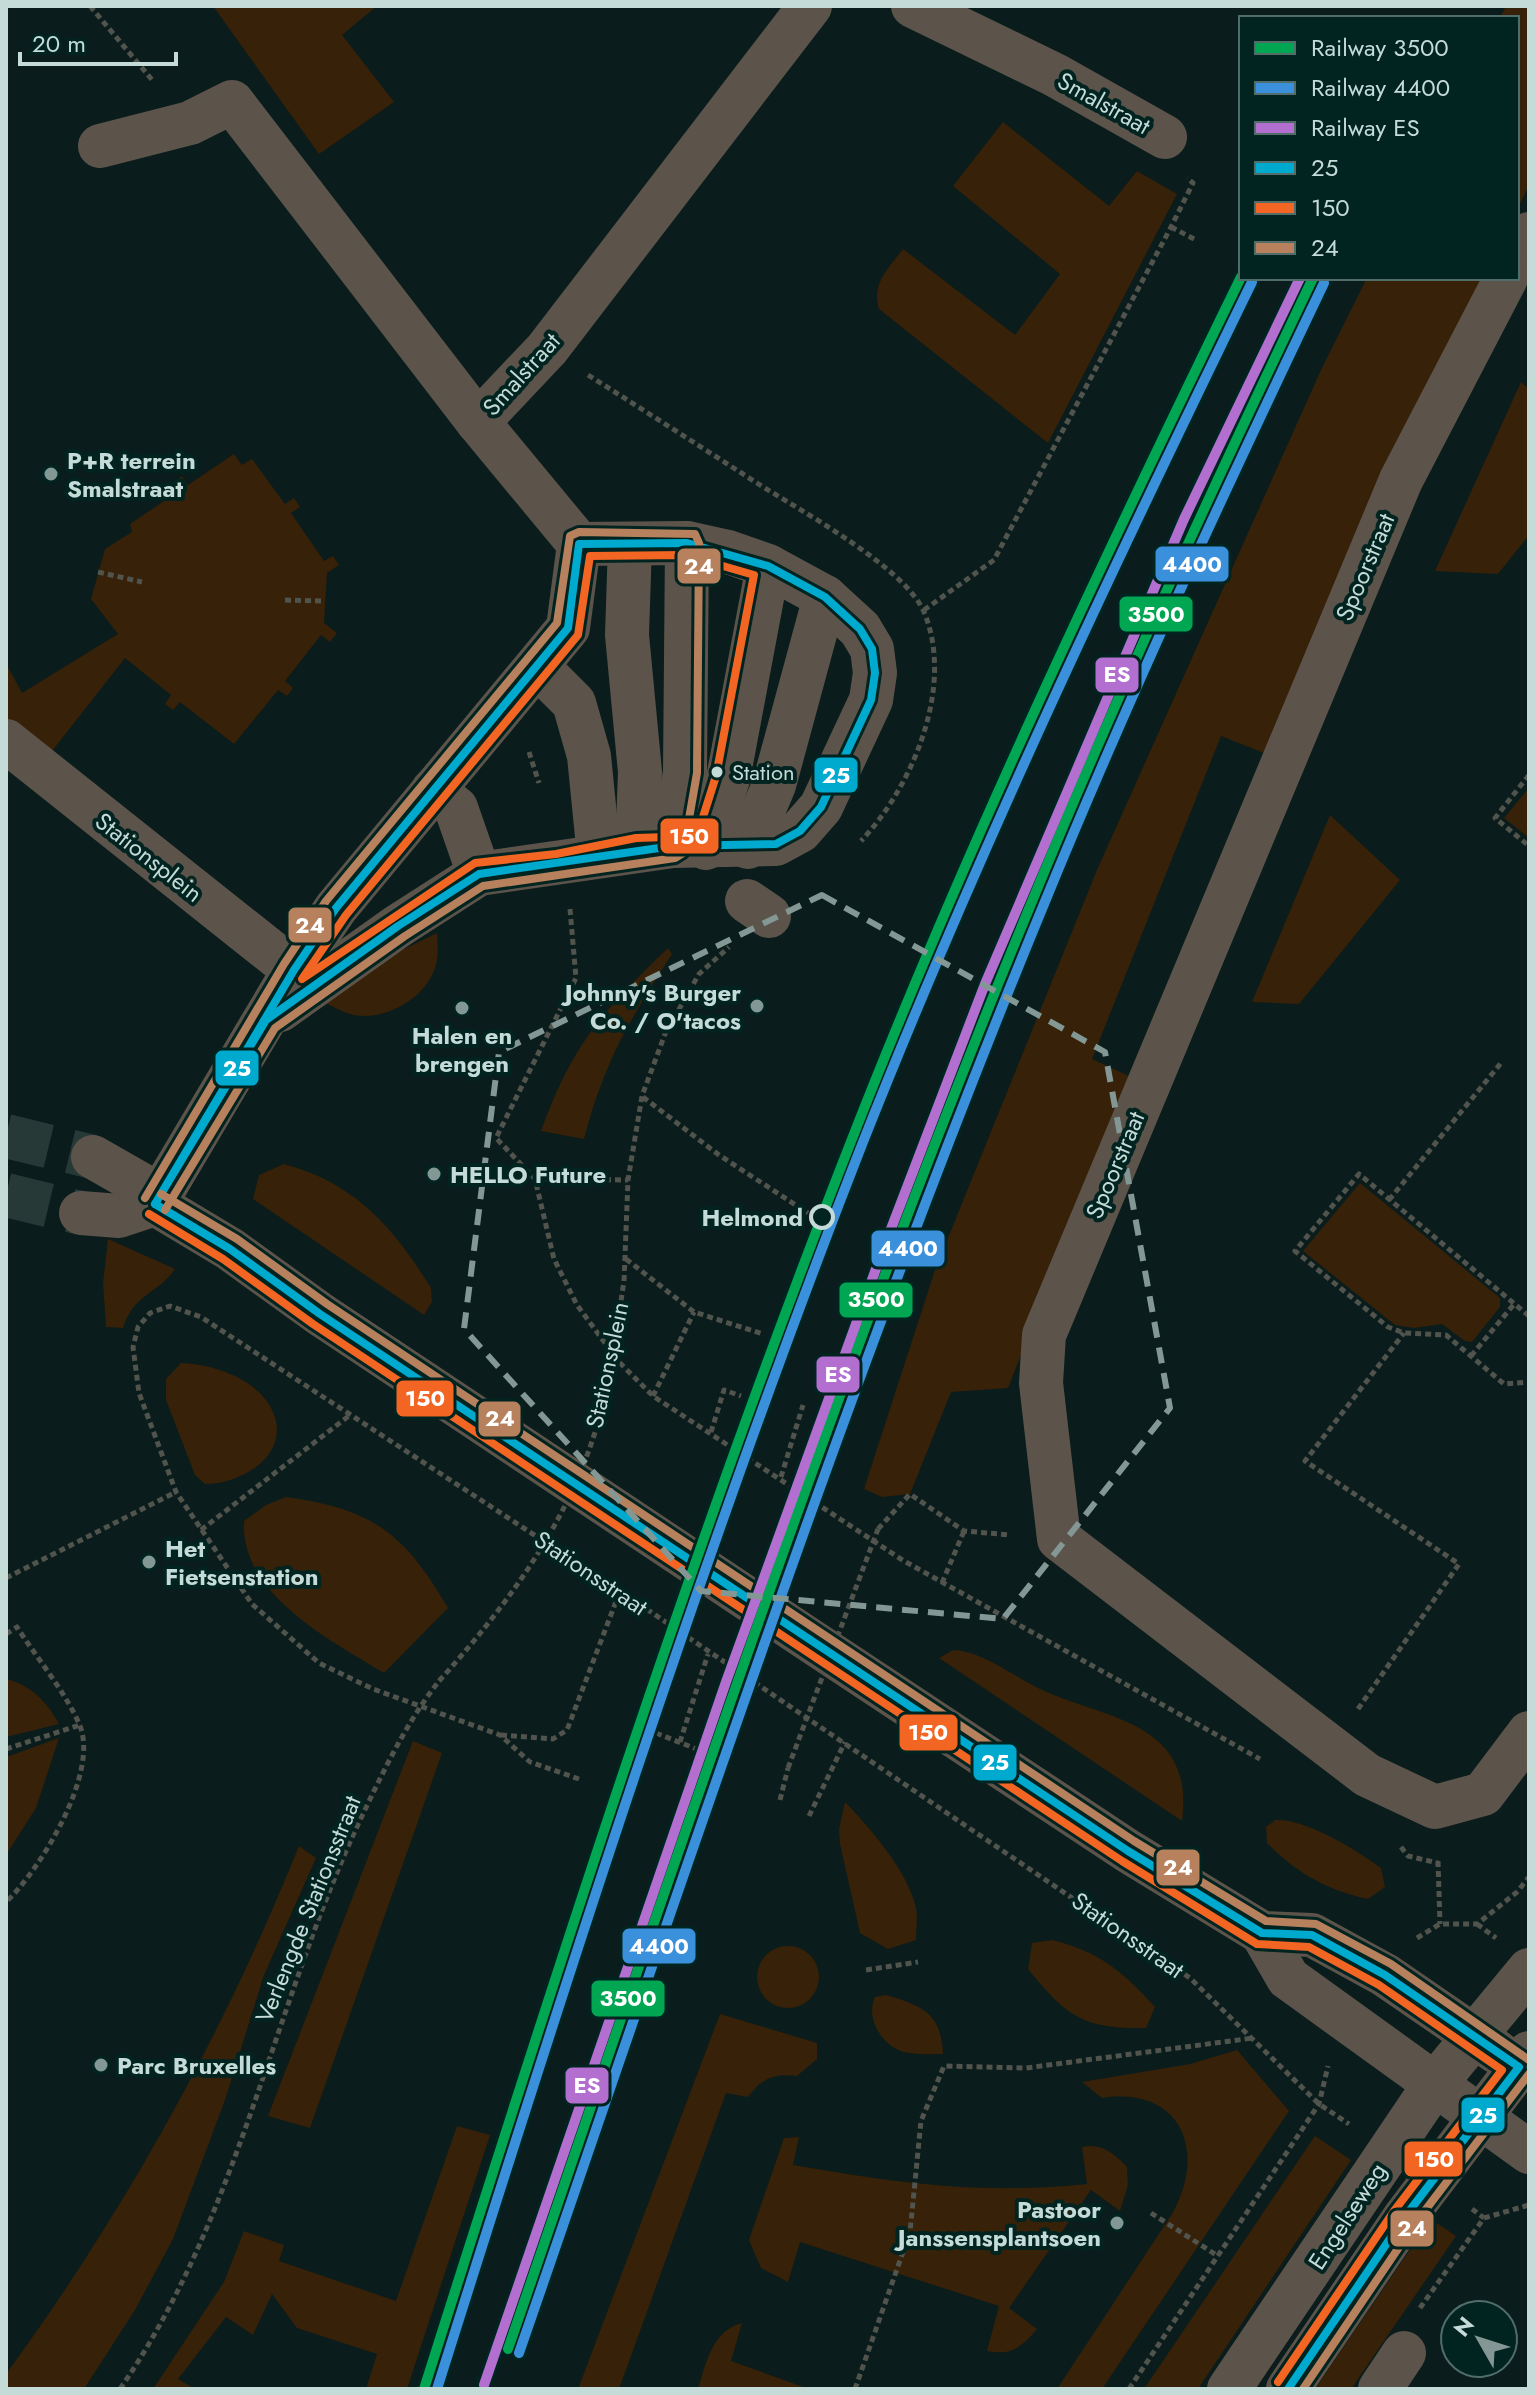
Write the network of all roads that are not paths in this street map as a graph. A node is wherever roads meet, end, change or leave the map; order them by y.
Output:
1 (810, 6) edge
2 (913, 6) edge
3 (1165, 137) road end
4 (100, 146) dead end
5 (1529, 234) edge
6 (1519, 253) edge
7 (1505, 280) edge
8 (478, 422) junction
9 (687, 543) junction
10 (579, 544) junction
11 (630, 544) junction
12 (768, 566) junction
13 (825, 597) junction
14 (537, 666) junction
15 (6, 741) edge
16 (433, 790) junction
17 (673, 850) junction
18 (479, 874) junction
19 (294, 970) junction
20 (266, 1020) junction
21 (93, 1157) tunnel mouth
22 (155, 1204) junction
23 (81, 1213) tunnel mouth
24 (1529, 1733) edge
25 (1262, 1933) junction
26 (1529, 1970) edge
27 (1474, 2036) junction
28 (1526, 2065) edge
29 (1434, 2085) junction
30 (1480, 2117) junction
31 (1529, 2152) edge
32 (1404, 2353) road end
33 (1229, 2389) edge
34 (1288, 2389) edge
35 (1380, 2389) edge

1 - 8 street, Smalstraat
2 - 3 street, Smalstraat
4 - 8 street, Smalstraat
5 - 6 street
7 - 24 street, Spoorstraat
8 - 10 street
9 - 11 street
9 - 12 street
9 - 17 street
10 - 11 street
10 - 14 street
11 - 17 street
12 - 13 street
12 - 17 street
13 - 17 street
13 - 17 street
14 - 16 street
14 - 17 street
15 - 19 street, Stationsplein
16 - 18 street
16 - 19 street
17 - 18 street
18 - 20 street
19 - 20 street
20 - 22 street
21 - 22 street
22 - 23 street
22 - 25 street
25 - 27 street
25 - 29 street
26 - 27 street, Engelseweg
27 - 28 street
27 - 29 street, Engelseweg
28 - 30 street, Engelseweg
29 - 30 street
29 - 33 street, Engelseweg
30 - 31 street
30 - 34 street, Engelseweg
32 - 35 street

